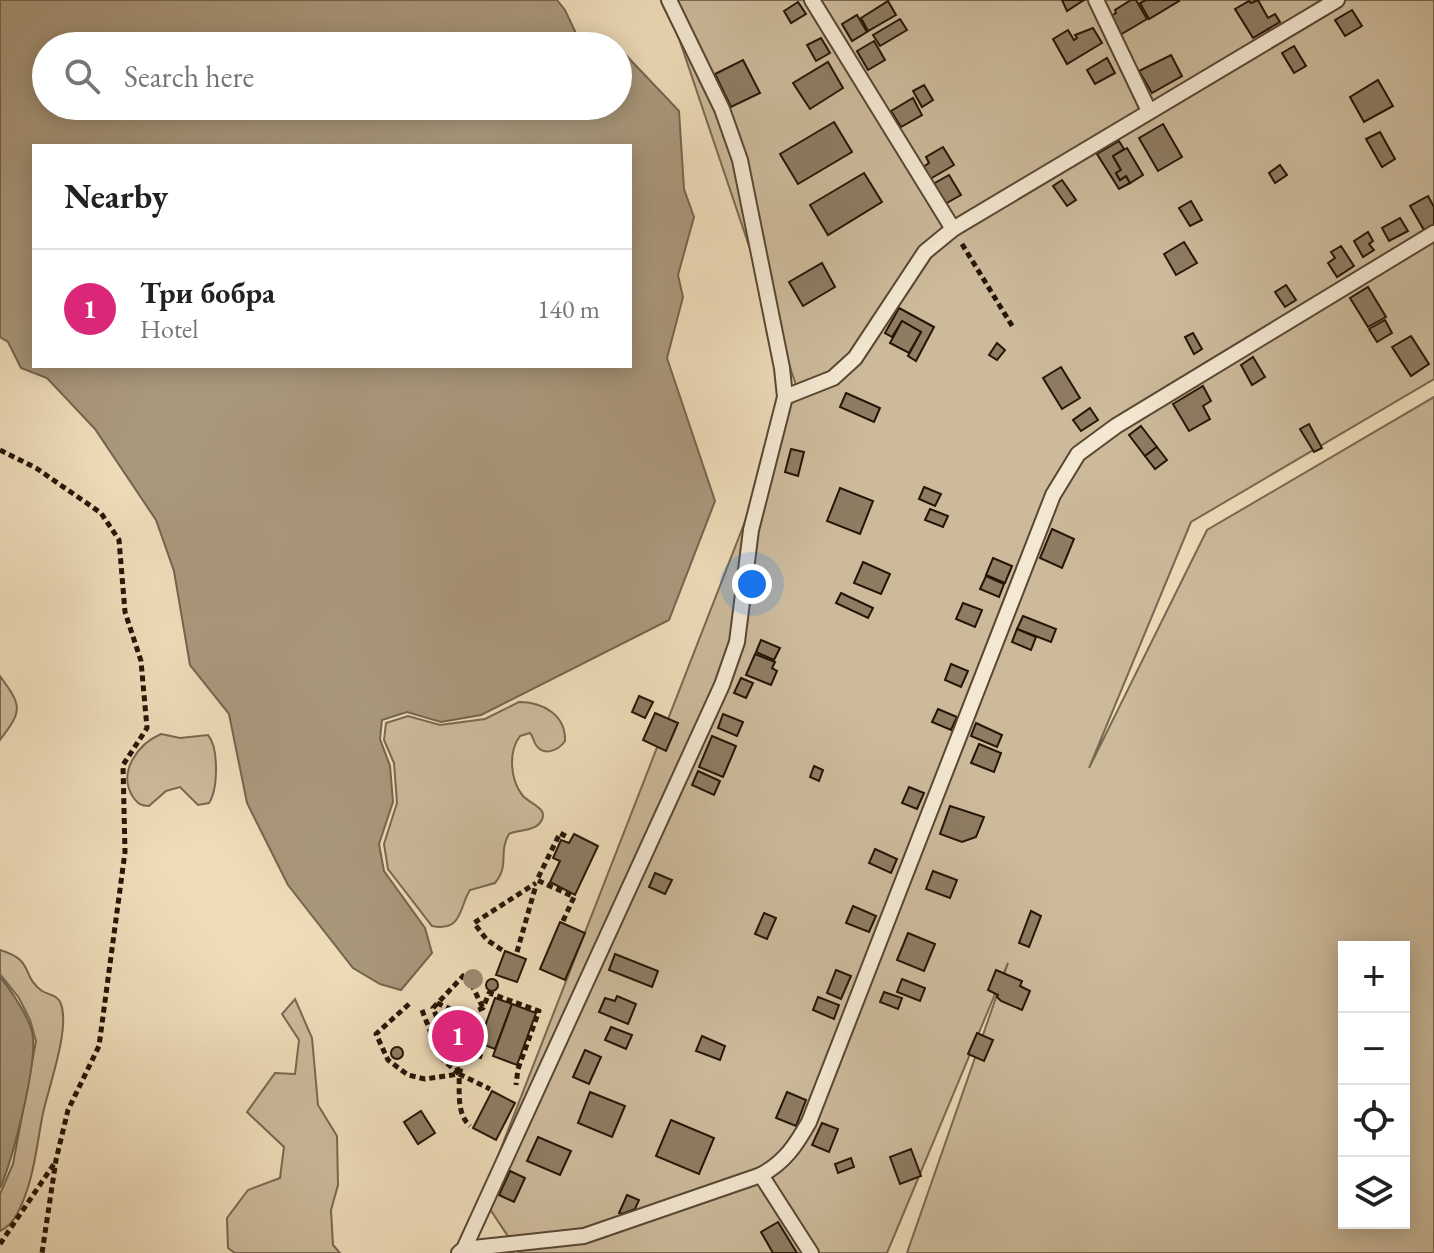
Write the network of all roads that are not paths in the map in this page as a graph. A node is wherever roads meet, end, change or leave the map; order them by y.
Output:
1 (669, 0) edge
2 (812, 0) edge
3 (1096, 0) edge
4 (1337, 0) edge
5 (1149, 111) junction
6 (953, 229) junction
7 (1434, 233) edge
8 (785, 397) junction
9 (761, 1175) junction
10 (462, 1251) edge
11 (811, 1253) edge

1 - 8 lane
2 - 6 lane
3 - 5 lane
4 - 5 lane
5 - 6 lane
6 - 8 lane
7 - 9 lane
8 - 10 lane
9 - 10 lane
9 - 11 lane

